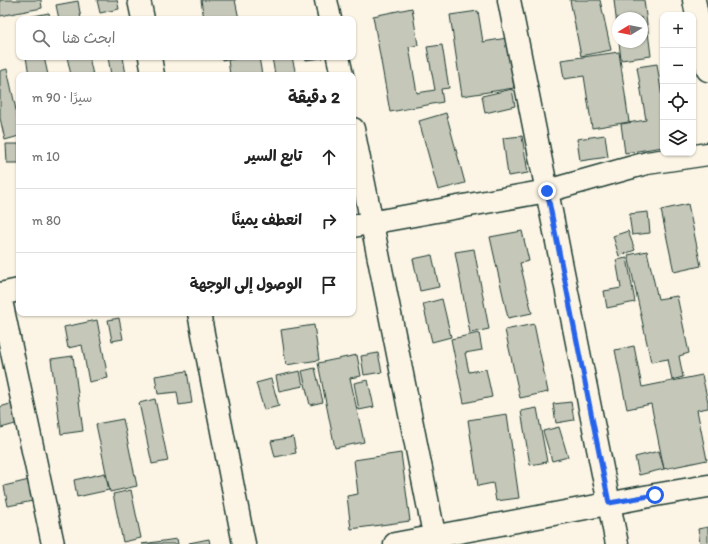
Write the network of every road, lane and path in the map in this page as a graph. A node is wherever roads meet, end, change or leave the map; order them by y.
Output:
1 (139, 0) edge
2 (326, 0) edge
3 (509, 0) edge
4 (694, 0) edge
5 (142, 16) edge
6 (329, 16) edge
7 (150, 60) edge
8 (339, 60) edge
9 (708, 70) edge
10 (152, 72) edge
11 (341, 72) edge
12 (708, 154) edge
13 (356, 158) edge
14 (547, 191) junction
15 (363, 224) edge
16 (16, 291) edge
17 (0, 295) edge
18 (200, 316) edge
19 (708, 486) edge
20 (609, 503) junction
21 (435, 540) edge
22 (53, 544) edge
23 (244, 544) edge
24 (395, 544) edge
25 (617, 544) edge

1 - 5 street
2 - 6 street
3 - 14 street
4 - 9 street
7 - 10 street
8 - 11 street
12 - 14 street
13 - 15 street
14 - 15 street
14 - 20 street
15 - 21 street
16 - 17 street
17 - 22 street
18 - 23 street
19 - 20 street
20 - 21 street
20 - 25 street
21 - 24 street

